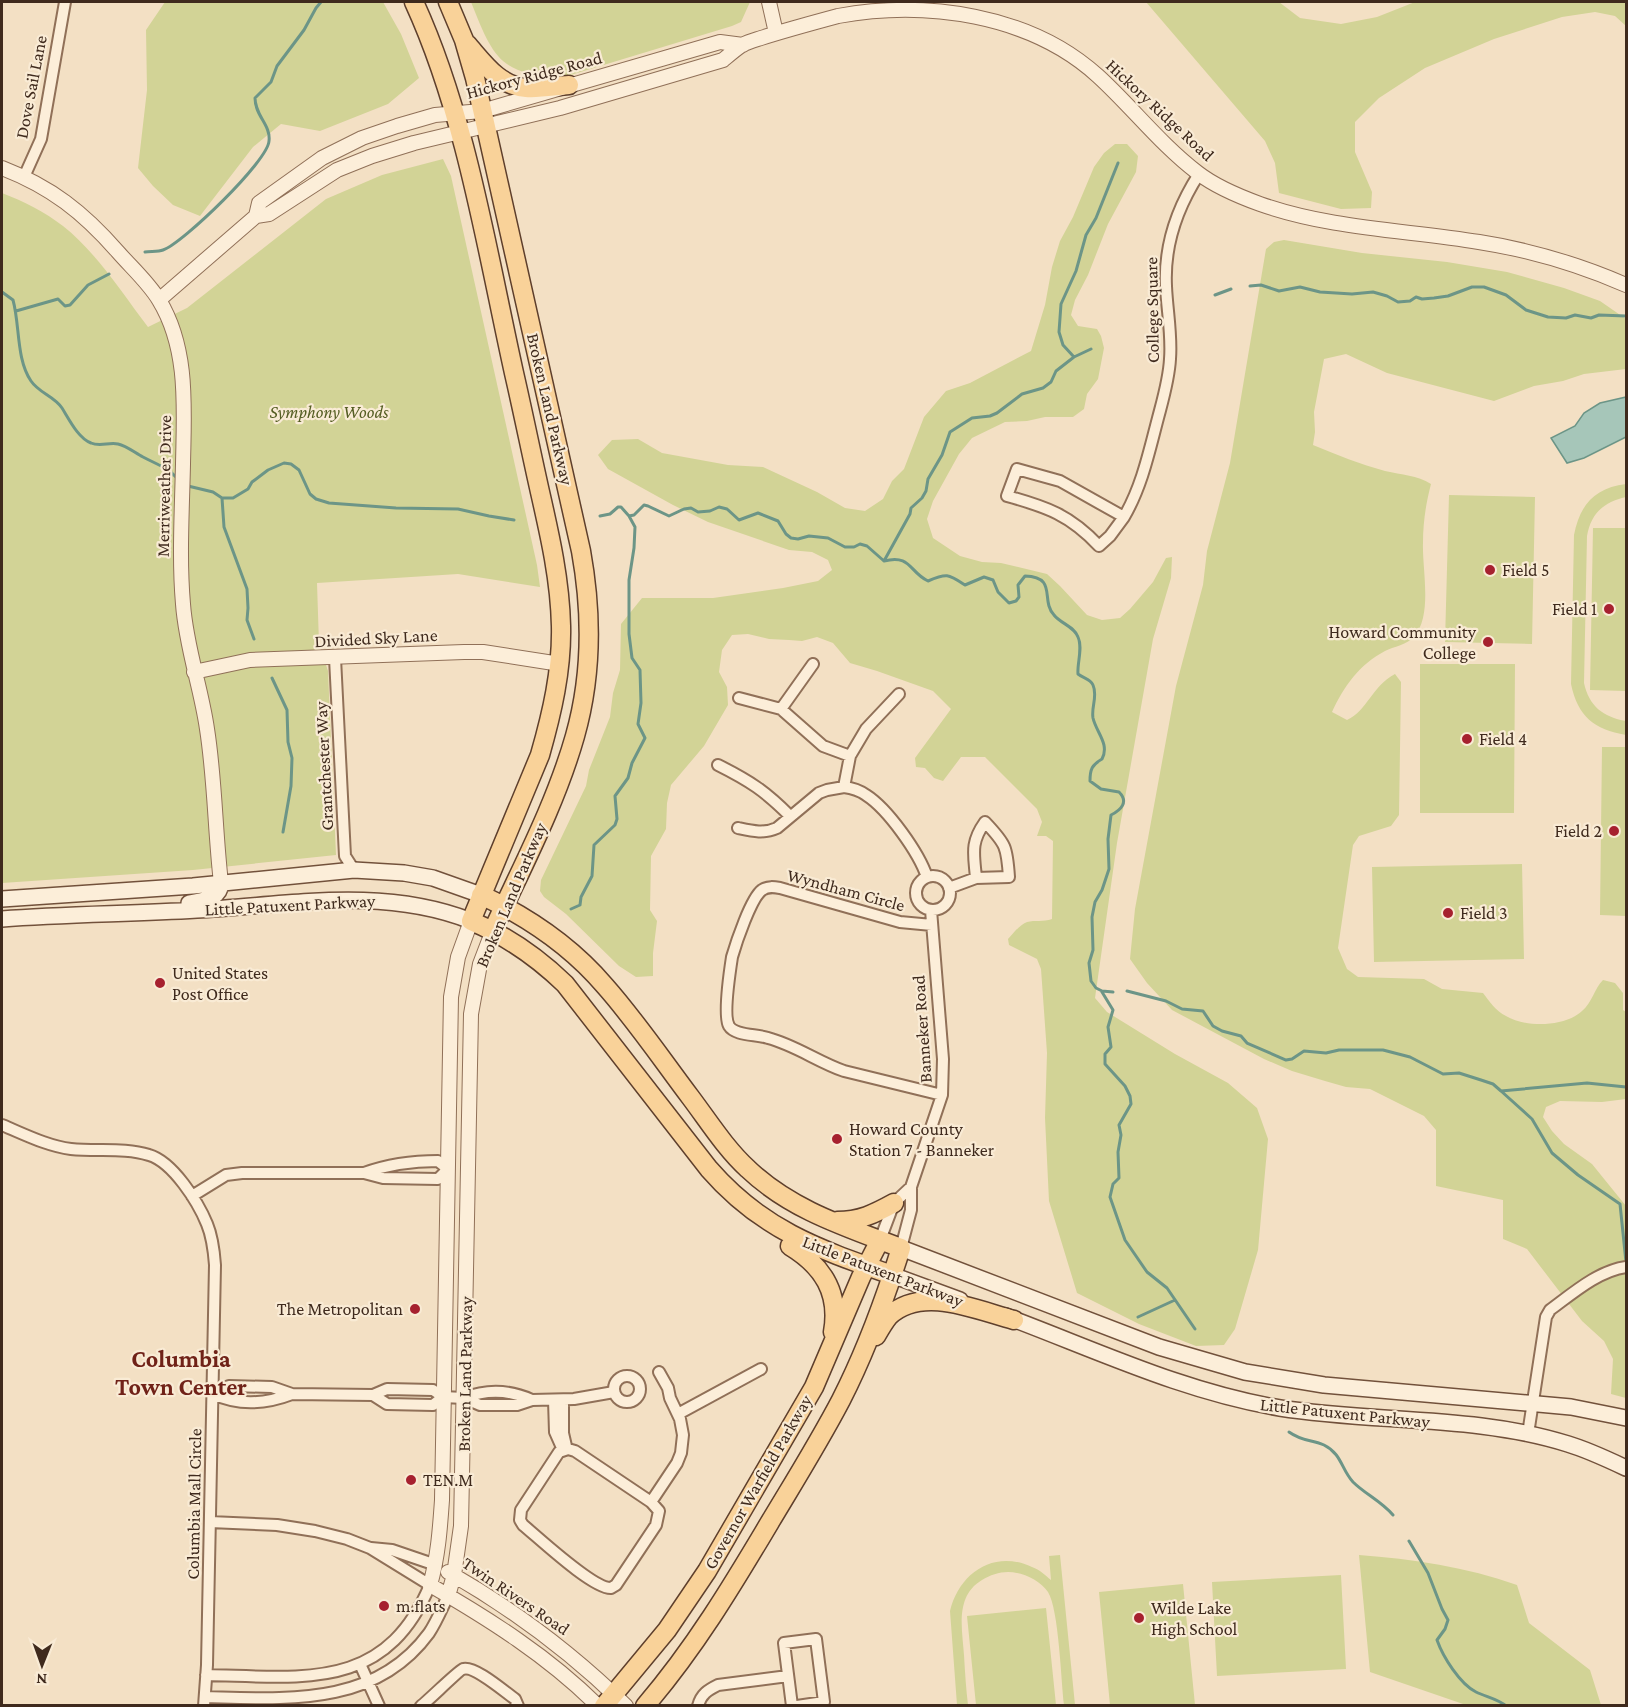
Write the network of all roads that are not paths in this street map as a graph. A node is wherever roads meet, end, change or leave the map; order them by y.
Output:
1 (65, 2) edge
2 (414, 2) edge
3 (448, 2) edge
4 (769, 2) edge
5 (776, 33) junction
6 (464, 40) junction
7 (742, 45) junction
8 (569, 85) junction
9 (454, 113) junction
10 (484, 118) junction
11 (459, 132) junction
12 (2, 168) edge
13 (1199, 174) junction
14 (24, 177) junction
15 (256, 216) junction
16 (1626, 285) edge
17 (159, 300) junction
18 (1124, 517) junction
19 (336, 658) junction
20 (560, 664) junction
21 (813, 664) dead end
22 (194, 672) junction
23 (899, 694) dead end
24 (739, 698) dead end
25 (781, 709) junction
26 (850, 756) junction
27 (718, 765) dead end
28 (844, 787) junction
29 (790, 816) junction
30 (738, 828) dead end
31 (354, 870) junction
32 (298, 874) junction
33 (927, 877) junction
34 (976, 878) junction
35 (221, 883) junction
36 (949, 888) junction
37 (149, 889) junction
38 (481, 895) junction
39 (34, 897) junction
40 (2, 899) edge
41 (504, 906) junction
42 (236, 908) junction
43 (932, 910) junction
44 (148, 912) junction
45 (37, 917) junction
46 (18, 918) junction
47 (2, 919) edge
48 (471, 921) junction
49 (932, 925) junction
50 (493, 930) junction
51 (942, 1095) junction
52 (2, 1125) edge
53 (448, 1169) junction
54 (364, 1173) junction
55 (911, 1187) junction
56 (728, 1191) junction
57 (192, 1196) junction
58 (894, 1203) junction
59 (827, 1221) junction
60 (880, 1240) junction
61 (901, 1248) junction
62 (866, 1266) junction
63 (1626, 1267) edge
64 (892, 1275) junction
65 (1014, 1320) junction
66 (828, 1357) junction
67 (858, 1362) junction
68 (761, 1369) dead end
69 (659, 1372) dead end
70 (614, 1392) dead end
71 (213, 1394) junction
72 (443, 1397) junction
73 (464, 1398) junction
74 (555, 1400) junction
75 (1533, 1403) junction
76 (678, 1414) junction
77 (1626, 1418) edge
78 (1528, 1434) junction
79 (565, 1449) junction
80 (1626, 1468) edge
81 (651, 1502) junction
82 (210, 1522) junction
83 (370, 1548) junction
84 (436, 1565) junction
85 (454, 1575) junction
86 (430, 1585) junction
87 (448, 1596) junction
88 (360, 1664) junction
89 (206, 1675) junction
90 (788, 1676) junction
91 (369, 1684) junction
92 (205, 1701) edge
93 (615, 1702) edge
94 (379, 1706) edge
95 (421, 1706) edge
96 (518, 1706) edge
97 (598, 1706) edge
98 (645, 1706) edge
99 (698, 1706) edge
100 (792, 1706) edge
101 (797, 1706) edge

1 - 14 street, Dove Sail Lane
2 - 9 main road, Broken Land Parkway
3 - 6 main road, Broken Land Parkway
4 - 5 street
5 - 7 street, Hickory Ridge Road
5 - 13 street, Hickory Ridge Road
6 - 8 main road
6 - 10 main road, Broken Land Parkway
7 - 8 street, Hickory Ridge Road
7 - 10 street, Hickory Ridge Road
8 - 10 street, Hickory Ridge Road
9 - 10 street, Hickory Ridge Road
9 - 11 main road, Broken Land Parkway
9 - 15 street, Hickory Ridge Road
10 - 11 street, Hickory Ridge Road
10 - 41 main road, Broken Land Parkway
11 - 15 street, Hickory Ridge Road
11 - 20 main road, Broken Land Parkway
12 - 14 street, Merriweather Drive
13 - 16 street, Hickory Ridge Road
13 - 18 street, College Square
14 - 17 street, Merriweather Drive
15 - 17 street, Hickory Ridge Road
17 - 22 street, Merriweather Drive
18 - 18 street, College Square
19 - 20 street, Divided Sky Lane
19 - 22 street, Divided Sky Lane
19 - 31 street, Grantchester Way
20 - 38 main road, Broken Land Parkway
21 - 25 street
22 - 35 street, Merriweather Drive
23 - 26 street
24 - 25 street
25 - 26 street
26 - 28 street
27 - 29 street
28 - 29 street
28 - 33 street
29 - 30 street
31 - 32 main road, Little Patuxent Parkway
31 - 38 main road, Little Patuxent Parkway
32 - 35 main road, Little Patuxent Parkway
32 - 42 main road
33 - 36 street
33 - 43 street
34 - 34 street
34 - 36 street
35 - 37 main road, Little Patuxent Parkway
35 - 44 main road
36 - 43 street
37 - 39 main road, Little Patuxent Parkway
37 - 45 main road
38 - 41 main road, Little Patuxent Parkway
38 - 48 main road, Broken Land Parkway
39 - 40 main road, Little Patuxent Parkway
39 - 46 main road
41 - 50 main road, Broken Land Parkway
41 - 59 main road, Little Patuxent Parkway
42 - 44 main road, Little Patuxent Parkway
42 - 48 main road, Little Patuxent Parkway
43 - 49 street, Banneker Road
44 - 45 main road, Little Patuxent Parkway
45 - 46 main road, Little Patuxent Parkway
46 - 47 main road, Little Patuxent Parkway
48 - 50 main road, Little Patuxent Parkway
48 - 53 street, Broken Land Parkway
49 - 51 street, Banneker Road
49 - 51 street, Wyndham Circle
50 - 56 main road, Little Patuxent Parkway
50 - 73 street, Broken Land Parkway
51 - 55 street, Banneker Road
52 - 57 street, Columbia Mall Circle
53 - 54 street
53 - 54 street
53 - 72 street, Broken Land Parkway
54 - 57 street
55 - 58 street
55 - 61 street, Banneker Road
56 - 62 main road, Little Patuxent Parkway
56 - 66 main road
57 - 71 street, Columbia Mall Circle
58 - 59 main road
58 - 60 street
59 - 60 main road, Little Patuxent Parkway
60 - 61 main road, Little Patuxent Parkway
60 - 62 main road, Governor Warfield Parkway
61 - 64 main road, Governor Warfield Parkway
61 - 75 main road, Little Patuxent Parkway
62 - 64 main road, Little Patuxent Parkway
62 - 66 main road, Governor Warfield Parkway
63 - 75 street
64 - 65 main road, Little Patuxent Parkway
64 - 67 main road, Governor Warfield Parkway
65 - 67 main road
65 - 78 main road, Little Patuxent Parkway
66 - 93 main road, Governor Warfield Parkway
67 - 98 main road, Governor Warfield Parkway
68 - 76 street
69 - 76 street
70 - 74 street
71 - 72 street
71 - 82 street, Columbia Mall Circle
72 - 73 street
72 - 84 street, Broken Land Parkway
73 - 74 street
73 - 85 street, Broken Land Parkway
74 - 79 street
74 - 79 street
75 - 77 main road, Little Patuxent Parkway
75 - 78 street
76 - 81 street
78 - 80 main road, Little Patuxent Parkway
79 - 81 street
79 - 81 street
82 - 83 street, Twin Rivers Road
82 - 89 street, Columbia Mall Circle
83 - 84 street, Twin Rivers Road
83 - 86 street, Twin Rivers Road
84 - 85 street, Twin Rivers Road
84 - 86 street, Broken Land Parkway
85 - 87 street, Broken Land Parkway
85 - 93 street, Twin Rivers Road
86 - 87 street, Twin Rivers Road
86 - 88 street, Broken Land Parkway
87 - 91 street, Broken Land Parkway
87 - 97 street, Twin Rivers Road
88 - 89 street, Broken Land Parkway
88 - 91 street
89 - 92 street, Columbia Mall Circle
90 - 99 street
90 - 100 street
90 - 101 street
91 - 92 street, Broken Land Parkway
91 - 94 street
95 - 96 street

